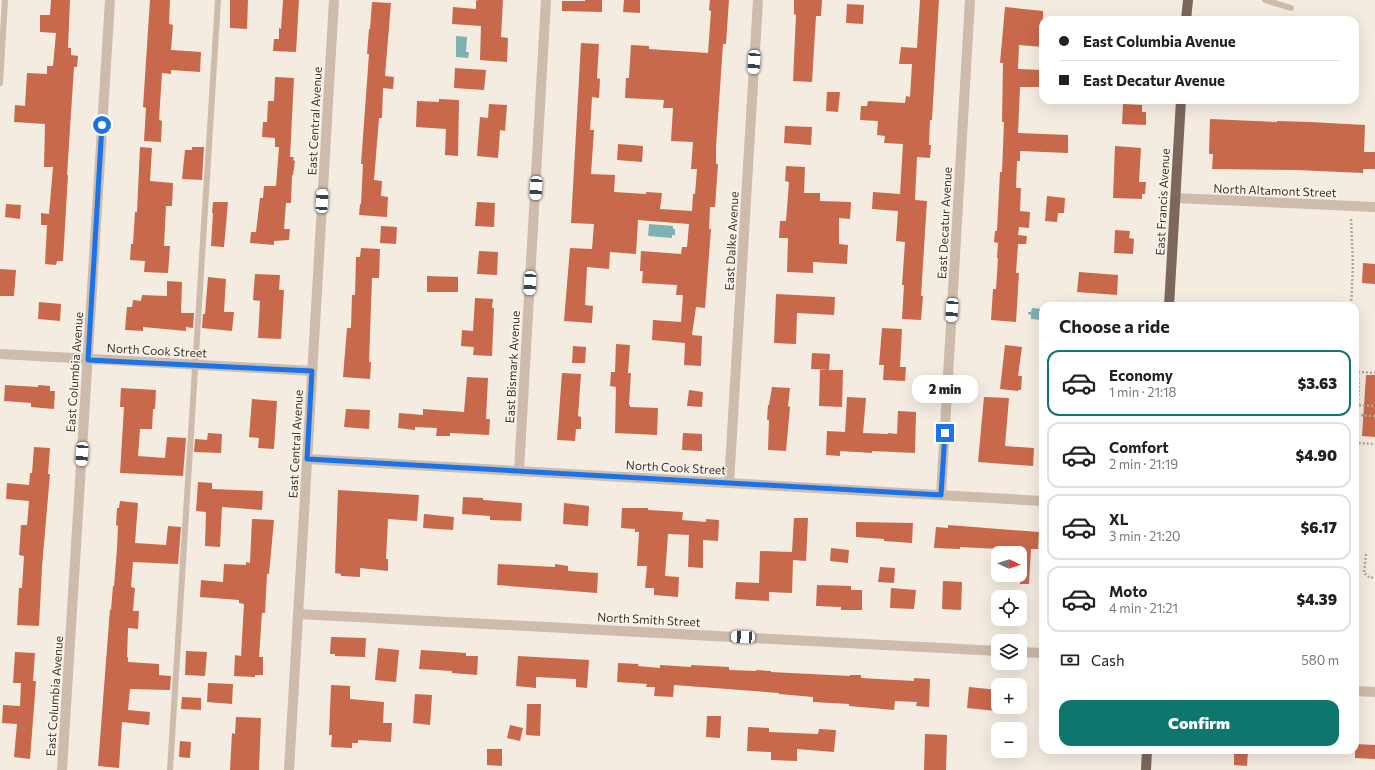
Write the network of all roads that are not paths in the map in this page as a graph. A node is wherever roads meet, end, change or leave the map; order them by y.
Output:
1 (5, 0) edge
2 (110, 0) edge
3 (218, 0) edge
4 (334, 0) edge
5 (546, 0) edge
6 (758, 0) edge
7 (970, 0) edge
8 (1188, 0) edge
9 (1266, 0) edge
10 (1291, 8) dead end
11 (1186, 16) edge
12 (0, 83) edge
13 (1181, 104) edge
14 (1175, 198) junction
15 (1375, 206) edge
16 (1170, 302) edge
17 (0, 354) edge
18 (88, 360) junction
19 (195, 365) junction
20 (312, 371) junction
21 (307, 459) junction
22 (519, 471) junction
23 (729, 483) junction
24 (941, 495) junction
25 (1039, 501) edge
26 (298, 614) junction
27 (991, 651) edge
28 (1027, 652) edge
29 (1039, 653) edge
30 (1359, 691) edge
31 (1375, 692) edge
32 (1147, 754) edge
33 (62, 770) edge
34 (170, 770) edge
35 (289, 770) edge
36 (1146, 770) edge

1 - 12 lane
2 - 18 street, East Columbia Avenue
3 - 19 lane
4 - 20 street, East Central Avenue
5 - 22 street, East Bismark Avenue
6 - 23 street, East Dalke Avenue
7 - 24 street, East Decatur Avenue
8 - 11 main road
9 - 10 lane
13 - 14 main road, East Francis Avenue
14 - 15 street, North Altamont Street
14 - 16 main road, East Francis Avenue
17 - 18 street, North Cook Street
18 - 19 street, North Cook Street
18 - 33 street, East Columbia Avenue
19 - 20 street, North Cook Street
19 - 34 lane
20 - 21 street, East Central Avenue
21 - 22 street, North Cook Street
21 - 26 street, East Central Avenue
22 - 23 street, North Cook Street
23 - 24 street, North Cook Street
24 - 25 street, North Cook Street
26 - 27 street, North Smith Street
26 - 35 street, East Central Avenue
28 - 29 street
30 - 31 street
32 - 36 main road

